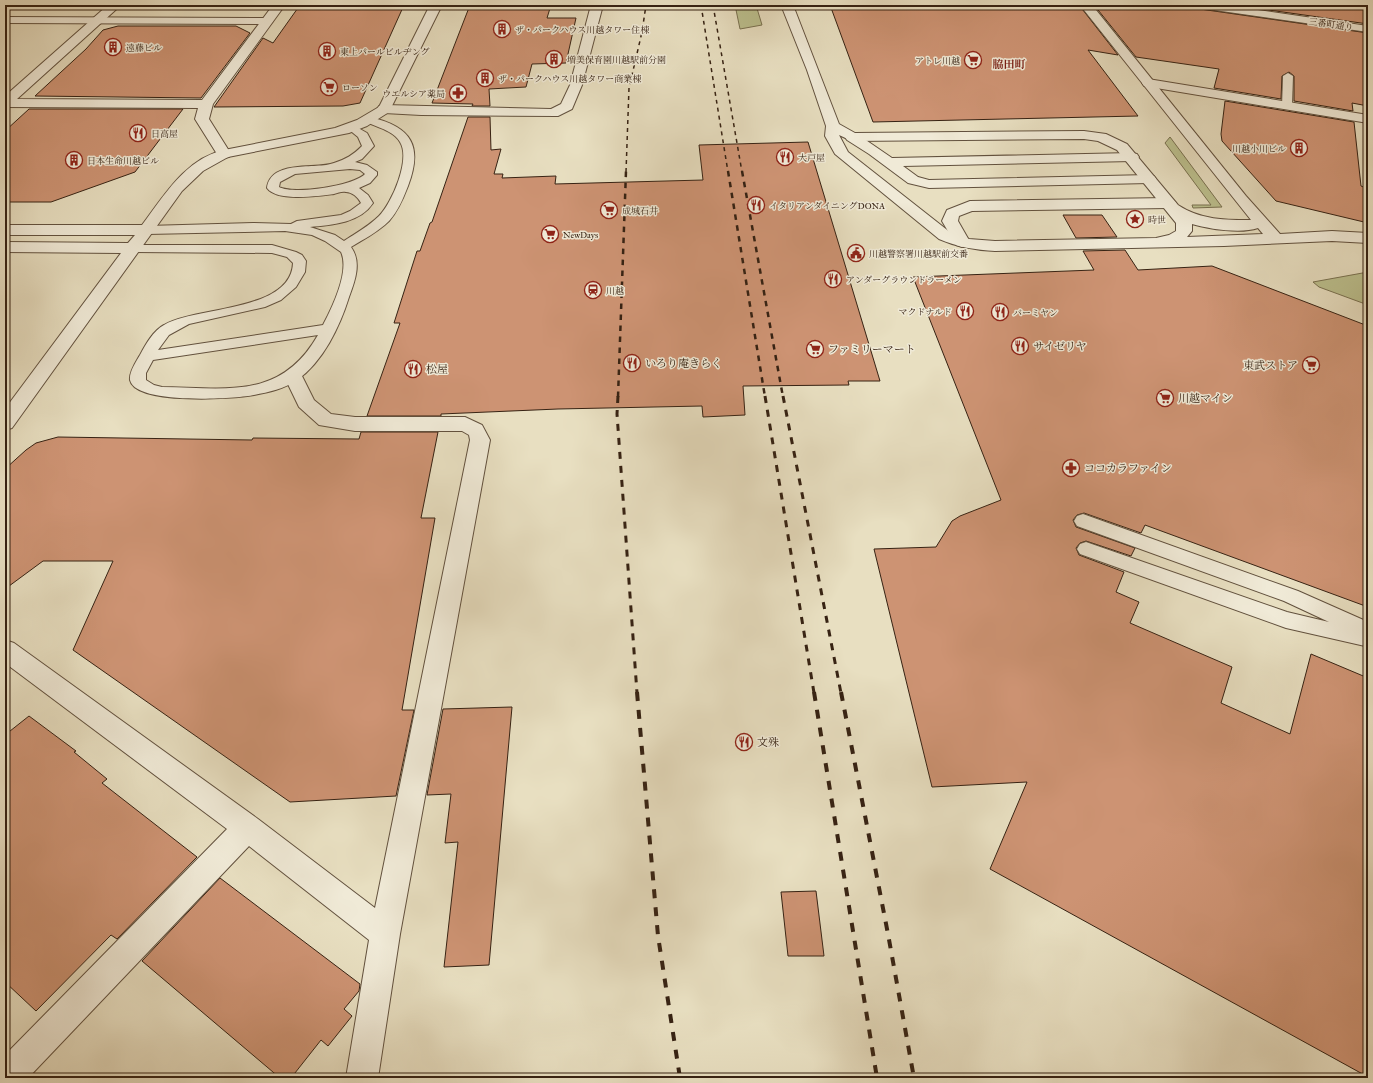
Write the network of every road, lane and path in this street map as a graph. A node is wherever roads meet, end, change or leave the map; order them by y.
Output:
1 (115, 5) edge
2 (279, 5) edge
3 (436, 5) edge
4 (597, 5) edge
5 (787, 5) edge
6 (1086, 5) edge
7 (1200, 5) edge
8 (5, 20) edge
9 (98, 21) junction
10 (267, 21) junction
11 (1368, 29) edge
12 (1288, 76) dead end
13 (1148, 83) junction
14 (5, 103) edge
15 (206, 104) junction
16 (1286, 106) junction
17 (384, 109) junction
18 (1368, 119) edge
19 (370, 120) junction
20 (833, 126) junction
21 (353, 128) junction
22 (852, 136) junction
23 (224, 154) junction
24 (1132, 157) junction
25 (889, 162) junction
26 (334, 166) junction
27 (1149, 179) junction
28 (347, 188) junction
29 (1170, 205) junction
30 (1263, 224) junction
31 (275, 227) junction
32 (5, 230) edge
33 (147, 230) junction
34 (1368, 233) edge
35 (1274, 237) junction
36 (1368, 238) edge
37 (962, 242) junction
38 (1154, 242) junction
39 (5, 247) edge
40 (343, 247) junction
41 (134, 248) junction
42 (328, 329) junction
43 (148, 356) junction
44 (293, 376) junction
45 (6, 420) edge
46 (1083, 521) dead end
47 (1086, 549) dead end
48 (1368, 631) edge
49 (1368, 638) edge
50 (5, 650) edge
51 (248, 828) junction
52 (385, 934) junction
53 (5, 1078) edge
54 (362, 1078) edge

1 - 9 street
2 - 10 street
3 - 17 street
4 - 17 street
5 - 20 street
6 - 13 street
7 - 11 street, 三番町通り
8 - 9 street
9 - 10 street
9 - 14 street
10 - 15 street
12 - 16 lane
13 - 16 street
13 - 30 street
14 - 15 street
15 - 23 street
16 - 18 street
17 - 19 street
19 - 21 street
19 - 40 lane
20 - 22 street
20 - 37 street
21 - 23 street
21 - 26 lane
22 - 24 street
22 - 25 street
23 - 33 street
24 - 25 street
24 - 27 street
25 - 27 street
26 - 28 lane
26 - 28 lane
27 - 29 street
28 - 31 lane
29 - 30 street
29 - 37 street
29 - 38 street
30 - 34 street
30 - 35 street
31 - 33 lane
31 - 40 lane
32 - 33 street
33 - 41 street
35 - 36 street
35 - 38 street
37 - 38 street
39 - 41 street
40 - 42 lane
41 - 43 lane
41 - 45 street
42 - 43 lane
42 - 44 lane
43 - 44 lane
44 - 52 street
46 - 48 lane
47 - 49 lane
50 - 51 street
51 - 52 street
51 - 53 street
52 - 54 street

